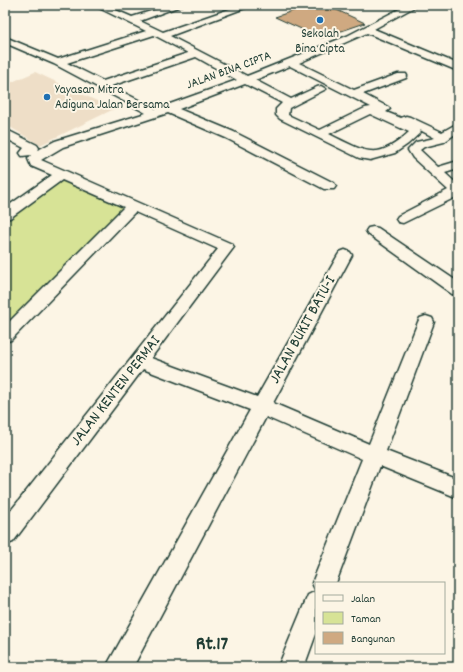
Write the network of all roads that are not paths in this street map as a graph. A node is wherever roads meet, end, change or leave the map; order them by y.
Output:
1 (97, 5) edge
2 (179, 5) edge
3 (249, 5) edge
4 (414, 5) edge
5 (133, 20) junction
6 (368, 30) junction
7 (157, 34) junction
8 (5, 40) edge
9 (196, 54) junction
10 (58, 62) junction
11 (291, 63) junction
12 (458, 68) edge
13 (402, 76) dead end
14 (244, 80) junction
15 (102, 85) junction
16 (321, 89) dead end
17 (354, 94) junction
18 (290, 103) junction
19 (167, 108) junction
20 (154, 113) junction
21 (458, 127) edge
22 (5, 133) edge
23 (320, 134) junction
24 (443, 137) junction
25 (5, 142) edge
26 (31, 155) junction
27 (458, 165) edge
28 (436, 172) junction
29 (60, 175) junction
30 (329, 186) dead end
31 (457, 192) edge
32 (134, 205) junction
33 (5, 215) edge
34 (403, 219) dead end
35 (373, 231) dead end
36 (345, 254) dead end
37 (458, 290) edge
38 (426, 322) dead end
39 (5, 336) edge
40 (140, 361) junction
41 (261, 406) junction
42 (374, 455) junction
43 (458, 489) edge
44 (5, 535) edge
45 (324, 582) edge
46 (315, 606) edge
47 (119, 667) edge
48 (291, 667) edge

1 - 5 street
2 - 5 street
3 - 7 street
4 - 6 street, JALAN BINA CIPTA
5 - 7 street
6 - 11 street, JALAN BINA CIPTA
6 - 12 street
7 - 9 street
7 - 10 street
8 - 10 street
9 - 14 street
9 - 15 street
10 - 15 street
11 - 14 street, JALAN BINA CIPTA
11 - 17 street
13 - 17 street
14 - 18 street
14 - 19 street, JALAN BINA CIPTA
15 - 20 street
16 - 18 street
17 - 24 street
18 - 23 street
19 - 20 street, JALAN BINA CIPTA
19 - 30 street
20 - 26 street, JALAN BINA CIPTA
21 - 24 street
22 - 26 street
23 - 23 street
24 - 28 street
25 - 26 street
26 - 29 street
27 - 28 street
28 - 31 street
29 - 32 street
29 - 33 street
31 - 34 street
32 - 39 street
32 - 40 street, JALAN KENTEN PERMAI
35 - 37 street
36 - 41 street, JALAN BUKIT BATU-I
38 - 42 street
40 - 41 street
40 - 44 street, JALAN KENTEN PERMAI
41 - 42 street
41 - 47 street, JALAN BUKIT BATU-I
42 - 43 street
42 - 45 street
46 - 48 street

